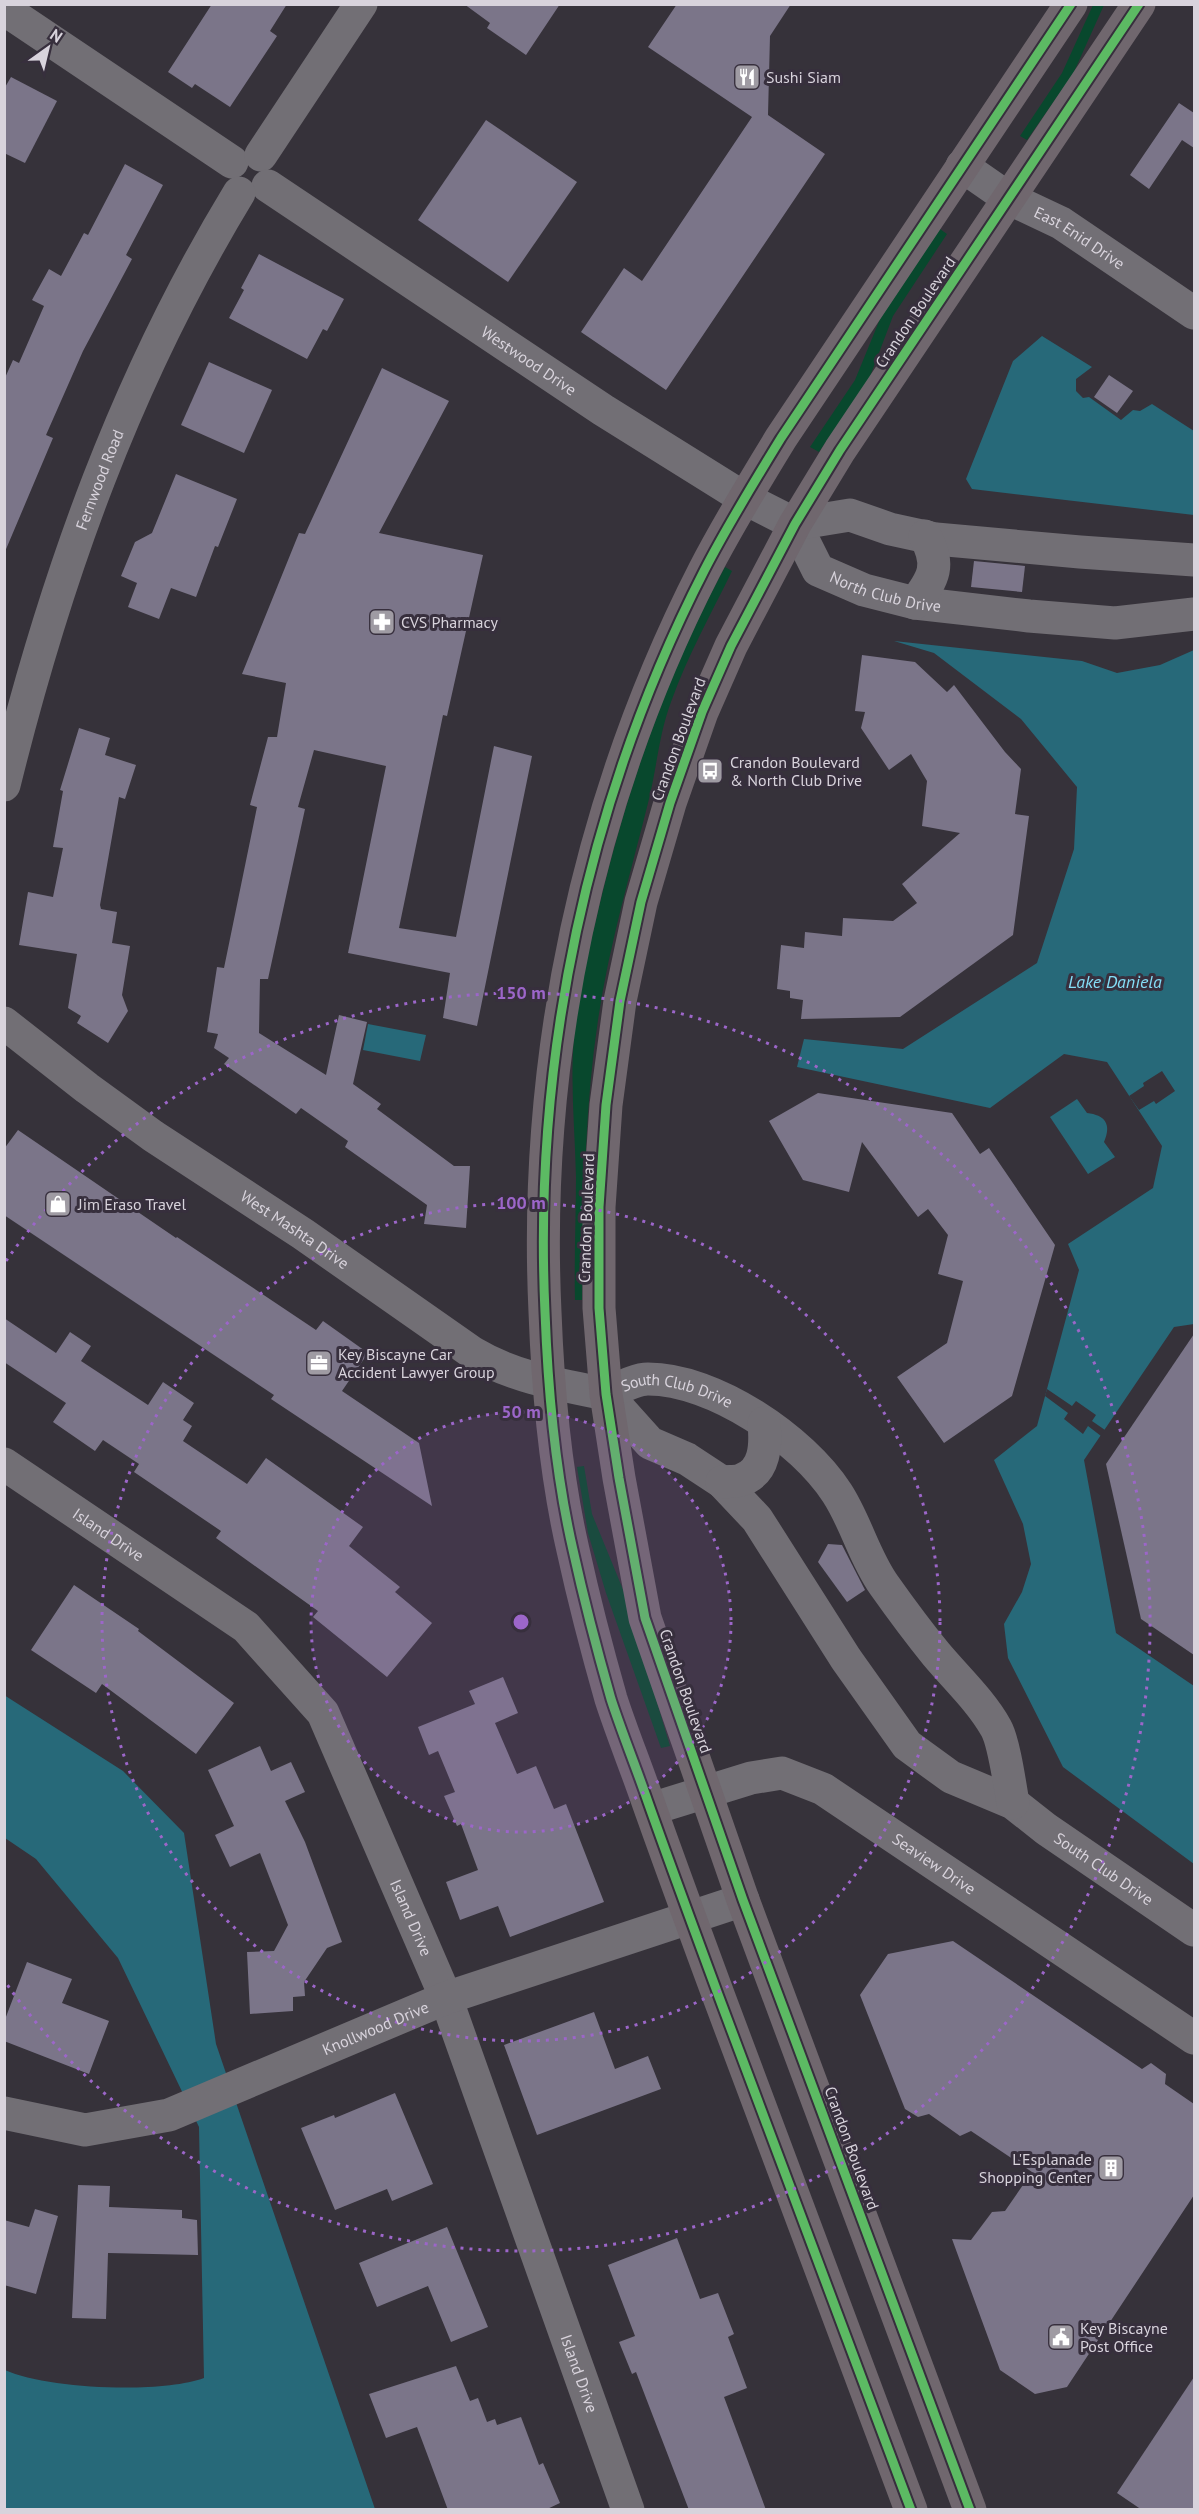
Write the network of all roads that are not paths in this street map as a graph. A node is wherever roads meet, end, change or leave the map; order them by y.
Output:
1 (361, 4) edge
2 (1071, 4) edge
3 (1139, 4) edge
4 (4, 9) edge
5 (962, 166) junction
6 (250, 174) junction
7 (1008, 198) junction
8 (1194, 313) edge
9 (744, 498) junction
10 (795, 524) junction
11 (925, 536) junction
12 (1194, 560) edge
13 (915, 603) junction
14 (1194, 614) edge
15 (4, 785) edge
16 (4, 1023) edge
17 (548, 1382) junction
18 (606, 1394) junction
19 (764, 1423) junction
20 (4, 1464) edge
21 (722, 1482) junction
22 (705, 1792) junction
23 (1013, 1803) junction
24 (651, 1809) junction
25 (743, 1900) junction
26 (690, 1918) junction
27 (1194, 1930) edge
28 (446, 1998) junction
29 (1194, 2038) edge
30 (4, 2113) edge
31 (628, 2510) edge
32 (911, 2510) edge
33 (970, 2510) edge

1 - 6 street, Fernwood Road
2 - 5 main road
3 - 7 main road, Crandon Boulevard
4 - 6 street, Westwood Drive
5 - 7 street, East Enid Drive
5 - 9 main road
6 - 9 street, Westwood Drive
6 - 15 street, Fernwood Road
7 - 8 street, East Enid Drive
7 - 10 main road, Crandon Boulevard
9 - 10 street, Westwood Drive
9 - 17 main road
10 - 11 street
10 - 13 street, North Club Drive
10 - 18 main road, Crandon Boulevard
11 - 12 street
11 - 13 street
13 - 14 street, North Club Drive
16 - 17 street, West Mashta Drive
17 - 18 street, West Mashta Drive
17 - 24 main road
18 - 19 street, South Club Drive
18 - 21 street, South Club Drive
18 - 22 main road, Crandon Boulevard
19 - 21 street
19 - 23 street, South Club Drive
20 - 28 street, Island Drive
21 - 23 street, South Club Drive
22 - 24 street, Seaview Drive
22 - 25 main road, Crandon Boulevard
22 - 29 street, Seaview Drive
23 - 27 street, South Club Drive
24 - 26 main road
25 - 26 street, Knollwood Drive
25 - 33 main road, Crandon Boulevard
26 - 28 street, Knollwood Drive
26 - 32 main road
28 - 30 street, Knollwood Drive
28 - 31 street, Island Drive

